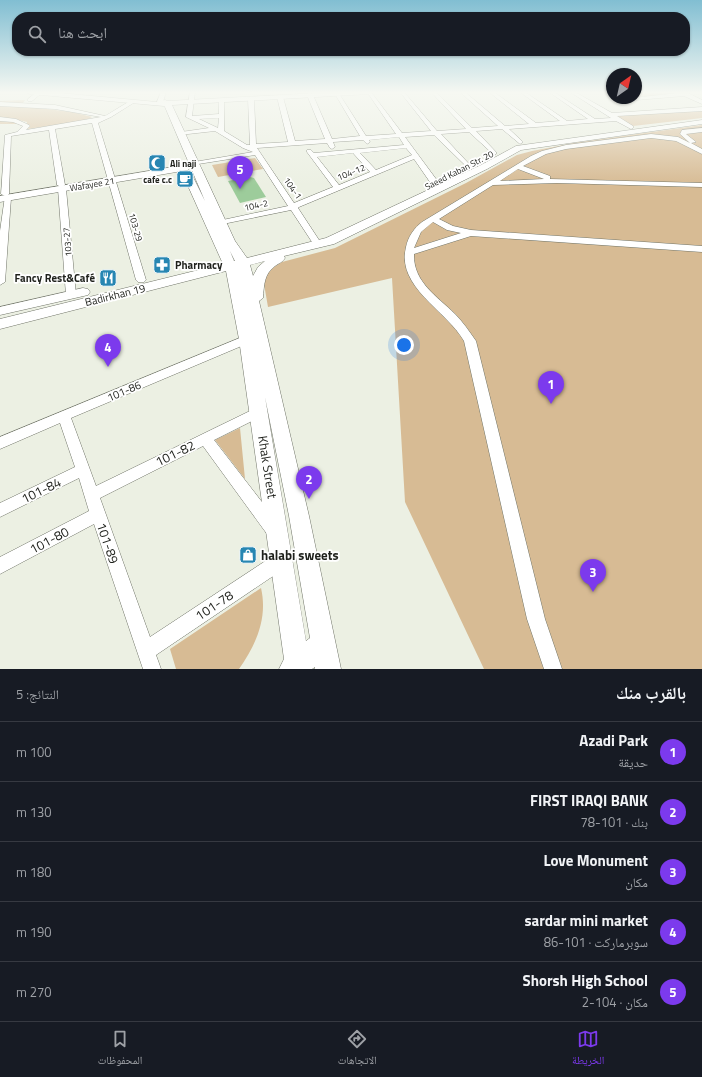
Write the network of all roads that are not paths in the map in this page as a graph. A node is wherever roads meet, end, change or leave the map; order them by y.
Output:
1 (21, 123) edge
2 (82, 123) edge
3 (97, 123) edge
4 (172, 123) edge
5 (175, 123) edge
6 (203, 123) edge
7 (220, 123) edge
8 (253, 123) edge
9 (287, 123) edge
10 (322, 123) edge
11 (356, 123) edge
12 (392, 123) edge
13 (429, 123) edge
14 (464, 123) edge
15 (497, 123) edge
16 (562, 123) edge
17 (624, 123) edge
18 (676, 123) edge
19 (687, 123) edge
20 (534, 125) joint
21 (631, 127) junction
22 (51, 128) junction
23 (502, 128) junction
24 (219, 130) junction
25 (471, 130) junction
26 (702, 130) edge
27 (20, 132) junction
28 (436, 132) junction
29 (181, 134) junction
30 (401, 135) junction
31 (365, 138) junction
32 (329, 141) junction
33 (520, 142) junction
34 (292, 143) junction
35 (303, 143) junction
36 (409, 146) junction
37 (698, 146) edge
38 (255, 149) junction
39 (372, 149) junction
40 (355, 151) junction
41 (335, 153) junction
42 (494, 153) junction
43 (312, 155) junction
44 (416, 156) junction
45 (188, 166) junction
46 (469, 166) junction
47 (518, 167) junction
48 (374, 173) junction
49 (112, 179) junction
50 (557, 181) junction
51 (435, 183) junction
52 (490, 184) junction
53 (702, 185) edge
54 (61, 187) junction
55 (338, 188) junction
56 (3, 197) edge
57 (294, 207) junction
58 (433, 219) junction
59 (221, 223) junction
60 (471, 233) junction
61 (216, 239) junction
62 (315, 240) junction
63 (229, 242) junction
64 (293, 248) junction
65 (702, 249) edge
66 (409, 253) junction
67 (235, 261) junction
68 (202, 265) junction
69 (141, 280) junction
70 (0, 282) edge
71 (163, 283) junction
72 (238, 292) junction
73 (71, 295) junction
74 (0, 311) edge
75 (254, 311) junction
76 (0, 324) edge
77 (247, 339) junction
78 (259, 412) junction
79 (64, 416) junction
80 (205, 438) junction
81 (0, 444) edge
82 (82, 470) junction
83 (91, 495) junction
84 (0, 510) edge
85 (98, 514) junction
86 (278, 536) junction
87 (282, 560) junction
88 (0, 566) edge
89 (323, 643) junction
90 (146, 651) junction
91 (296, 667) edge
92 (152, 669) edge
93 (328, 669) edge
94 (553, 669) edge

1 - 27 street
2 - 22 street
3 - 49 street, 103-29
4 - 45 main road
5 - 29 main road
6 - 24 street
7 - 24 street
8 - 38 street
9 - 34 street
10 - 32 street
11 - 31 street
12 - 30 street
13 - 28 street
14 - 25 street
15 - 23 street
16 - 20 street
17 - 21 street
18 - 21 main road, Saeed Kaban Str. 20
19 - 64 main road, Saeed Kaban Str. 20
20 - 23 street
21 - 33 main road, Saeed Kaban Str. 20
22 - 27 street
22 - 54 street, 103-27
23 - 25 street
23 - 33 street
24 - 29 street
24 - 38 street
25 - 28 street
25 - 42 street
26 - 37 street
27 - 56 street
28 - 30 street
28 - 46 street
29 - 45 main road
30 - 31 street
30 - 36 street
31 - 32 street
31 - 39 street
32 - 35 street
32 - 41 street
33 - 42 main road, Saeed Kaban Str. 20
34 - 35 street
34 - 38 street
35 - 43 street
36 - 39 street
36 - 44 street
37 - 47 street
38 - 45 street
38 - 57 street, 104-1
39 - 40 street
40 - 41 street
40 - 48 street
41 - 43 street
42 - 46 main road, Saeed Kaban Str. 20
43 - 55 street
44 - 48 street, 104-12
44 - 51 street
45 - 49 main road, Wafayee 21
45 - 59 main road
45 - 61 main road
46 - 51 main road, Saeed Kaban Str. 20
47 - 50 street
47 - 52 street
48 - 55 street, 104-12
49 - 54 main road, Wafayee 21
49 - 69 street, 103-29
50 - 52 street
50 - 53 street
51 - 62 main road, Saeed Kaban Str. 20
52 - 58 street
54 - 56 main road, Wafayee 21
54 - 73 street, 103-27
55 - 57 street, 104-12
56 - 70 street
57 - 59 street, 104-2
57 - 62 street, 104-1
58 - 60 street
58 - 66 street
59 - 63 main road
60 - 65 street
60 - 66 street
61 - 67 main road
61 - 68 main road
62 - 64 main road, Saeed Kaban Str. 20
63 - 64 main road
63 - 67 main road
64 - 67 main road, Saeed Kaban Str. 20
64 - 75 main road
66 - 94 street
67 - 68 main road, Badirkhan 19
67 - 71 main road, Badirkhan 19
67 - 72 main road, Khak Street
67 - 75 main road
68 - 69 main road, Badirkhan 19
69 - 73 main road, Badirkhan 19
71 - 72 main road
71 - 76 main road, Badirkhan 19
72 - 77 main road, Khak Street
73 - 74 main road, Badirkhan 19
75 - 89 main road
77 - 78 main road, Khak Street
77 - 79 street, 101-86
78 - 80 street, 101-82
78 - 86 main road, Khak Street
79 - 81 street, 101-86
79 - 82 street, 101-89
80 - 83 street, 101-82
80 - 86 street
82 - 83 street, 101-89
82 - 84 street, 101-84
83 - 85 street, 101-89
85 - 88 street, 101-80
85 - 90 street, 101-89
86 - 87 main road, Khak Street
87 - 90 street, 101-78
87 - 91 main road, Khak Street
89 - 91 main road
89 - 93 main road
90 - 92 street, 101-89

